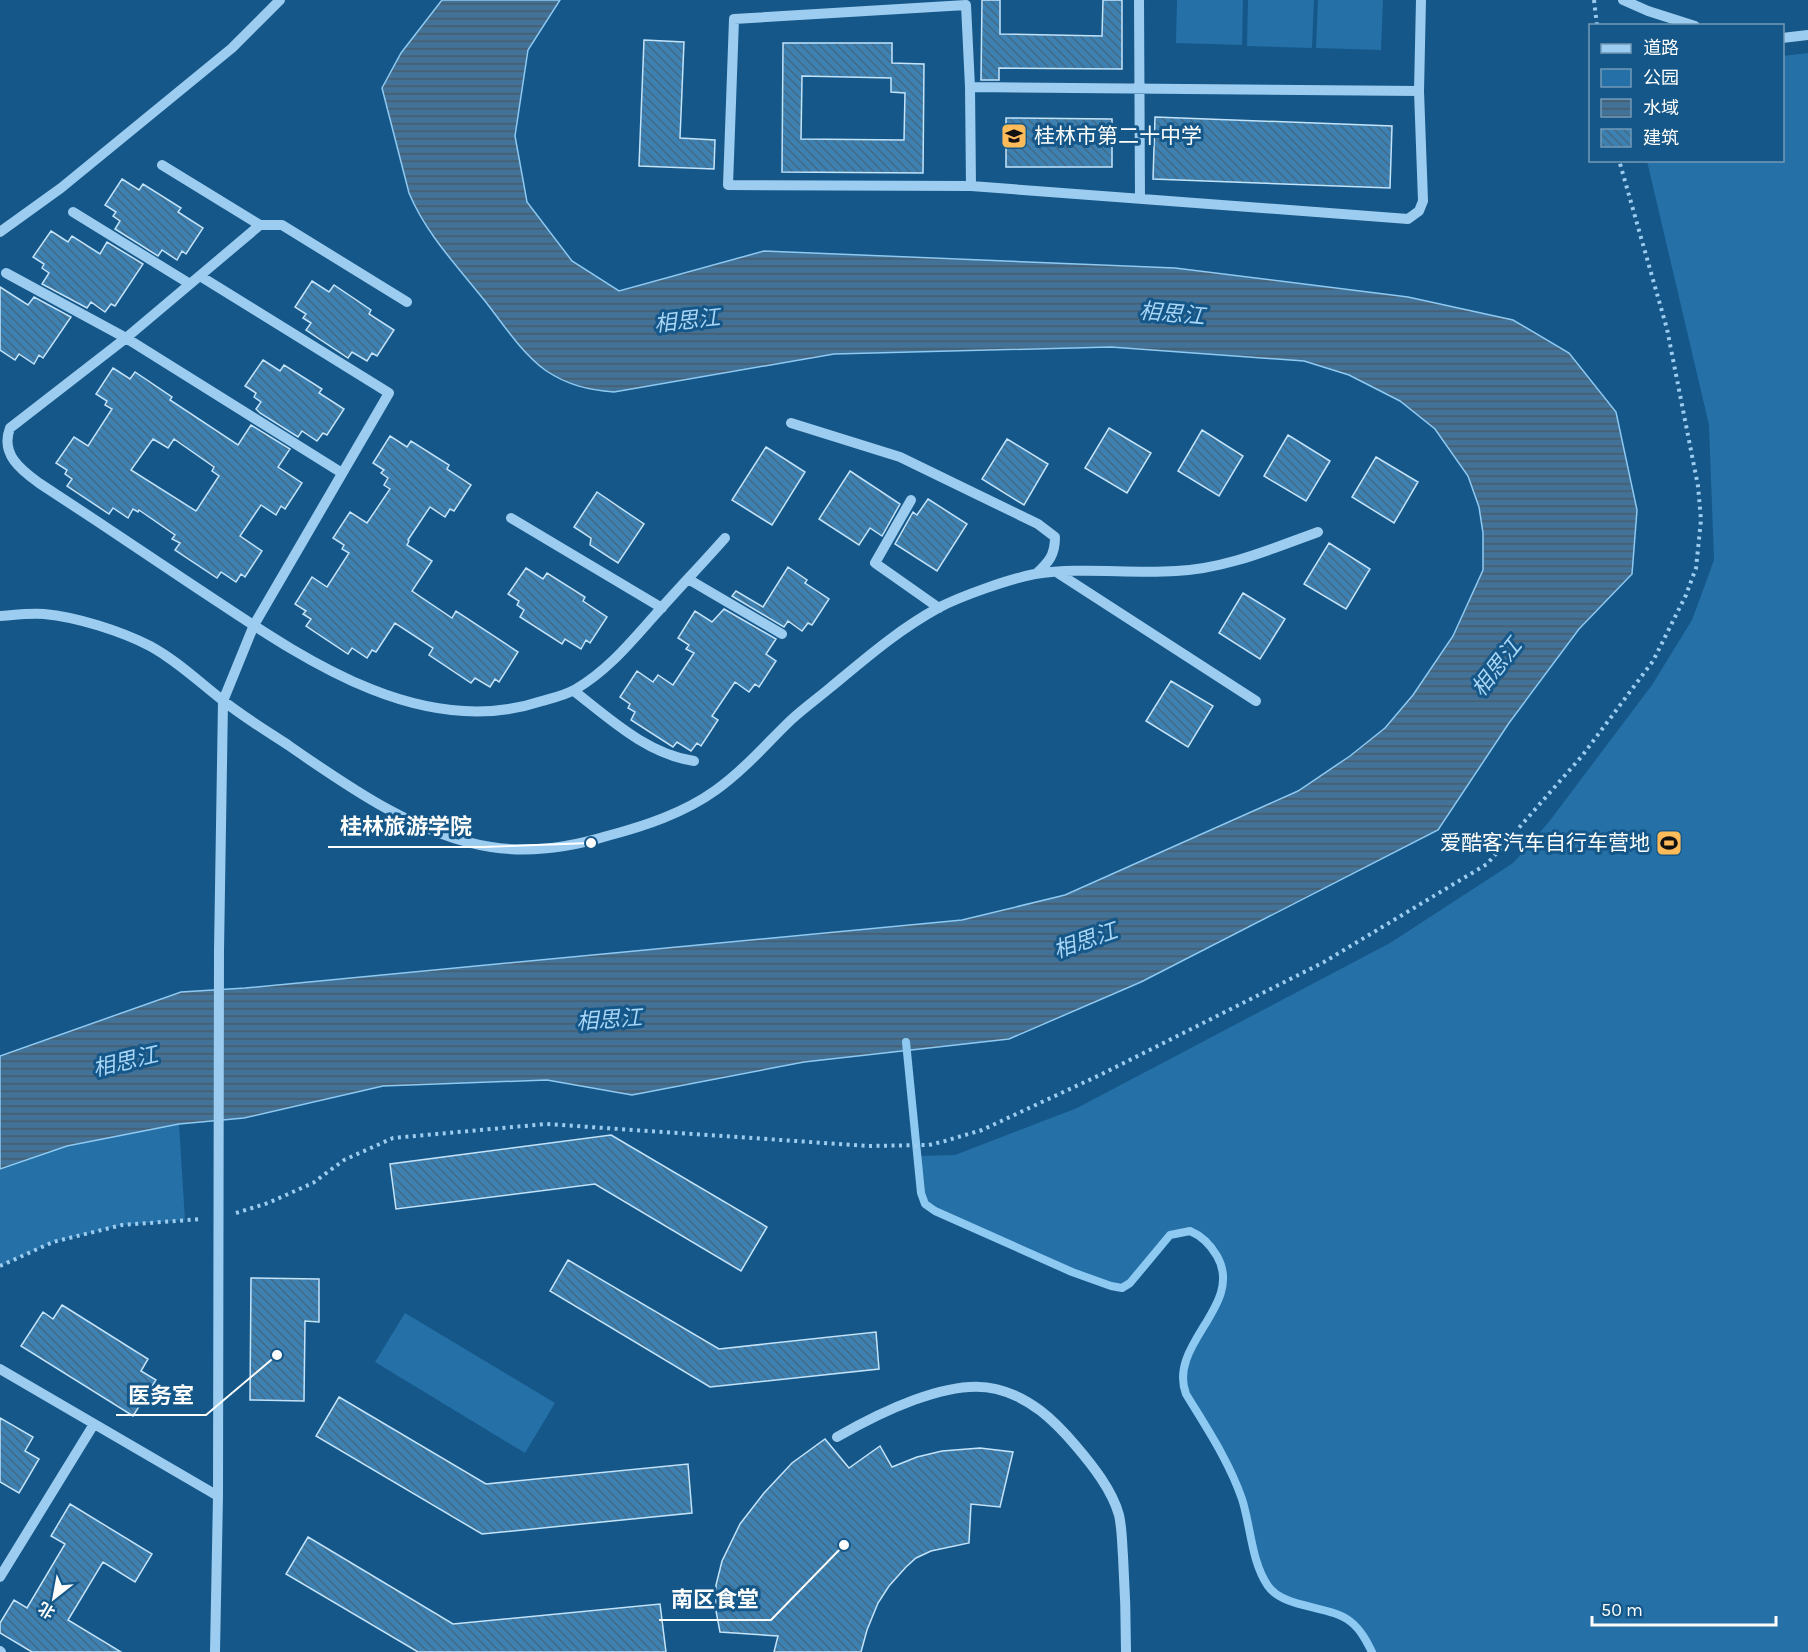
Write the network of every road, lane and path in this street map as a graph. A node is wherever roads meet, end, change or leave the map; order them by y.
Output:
1 (280, 0) edge
2 (1139, 0) edge
3 (1421, 0) edge
4 (1594, 0) edge
5 (1623, 0) edge
6 (1597, 24) edge
7 (1689, 24) edge
8 (1808, 35) edge
9 (1784, 38) edge
10 (970, 87) junction
11 (1139, 88) junction
12 (1419, 91) junction
13 (1620, 162) edge
14 (162, 165) dead end
15 (971, 186) junction
16 (1140, 199) junction
17 (74, 212) dead end
18 (260, 225) junction
19 (0, 232) edge
20 (6, 273) dead end
21 (200, 276) junction
22 (190, 284) junction
23 (407, 302) dead end
24 (126, 338) junction
25 (791, 423) dead end
26 (3, 457) edge
27 (342, 473) junction
28 (911, 500) dead end
29 (511, 518) dead end
30 (1318, 532) dead end
31 (725, 538) dead end
32 (1058, 573) junction
33 (1036, 574) junction
34 (688, 579) junction
35 (662, 608) junction
36 (939, 608) junction
37 (0, 616) edge
38 (254, 625) junction
39 (782, 634) dead end
40 (574, 691) junction
41 (223, 701) junction
42 (1256, 701) dead end
43 (694, 761) dead end
44 (220, 1217) junction
45 (184, 1220) dead end
46 (0, 1266) edge
47 (0, 1369) edge
48 (94, 1424) junction
49 (837, 1437) dead end
50 (218, 1496) junction
51 (0, 1577) edge
52 (214, 1652) edge
53 (1126, 1652) edge

1 - 19 street
2 - 11 street
3 - 12 street
4 - 6 path
5 - 7 street
8 - 9 street
10 - 11 street
10 - 15 street
10 - 15 street
11 - 12 street
11 - 16 street
12 - 16 street
13 - 44 path
14 - 18 street
15 - 16 street
17 - 22 street
18 - 21 street
18 - 23 street
20 - 24 street
21 - 22 street
21 - 27 street
22 - 24 street
24 - 26 street
24 - 27 street
25 - 33 street
26 - 38 street
27 - 38 street
28 - 36 street
29 - 35 street
30 - 32 street
31 - 34 street
32 - 33 street
32 - 42 street
33 - 36 street
34 - 35 street
34 - 39 street
35 - 40 street
36 - 41 street
37 - 41 street
38 - 40 street
38 - 41 street
40 - 43 street
41 - 44 street
44 - 50 street
45 - 46 path
47 - 48 street
48 - 50 street
48 - 51 street
49 - 53 street
50 - 52 street

